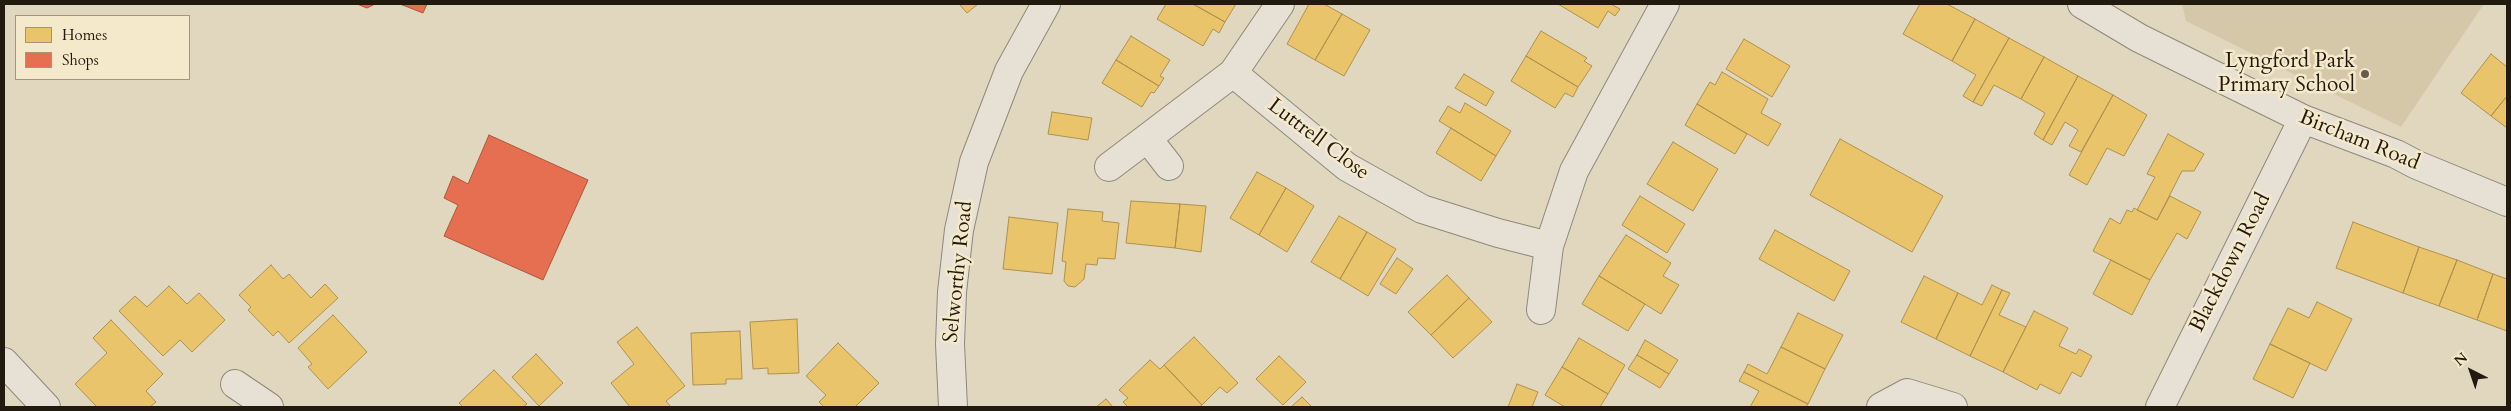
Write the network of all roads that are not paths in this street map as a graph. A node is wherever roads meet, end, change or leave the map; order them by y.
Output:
1 (1046, 4) edge
2 (1280, 4) edge
3 (1665, 4) edge
4 (2082, 4) edge
5 (1233, 73) junction
6 (2303, 119) junction
7 (1148, 139) junction
8 (1169, 166) dead end
9 (1109, 168) dead end
10 (2507, 202) edge
11 (1549, 246) junction
12 (1541, 310) dead end
13 (4, 362) edge
14 (236, 384) dead end
15 (46, 407) edge
16 (269, 407) edge
17 (953, 407) edge
18 (1881, 407) edge
19 (1953, 407) edge
20 (2160, 407) edge

1 - 17 street, Selworthy Road
2 - 5 street
3 - 11 street
4 - 6 street, Bircham Road
5 - 7 street
5 - 11 street, Luttrell Close
6 - 10 street, Bircham Road
6 - 20 street, Blackdown Road
7 - 8 street
7 - 9 street
11 - 12 street
13 - 15 street
14 - 16 street
18 - 19 street

